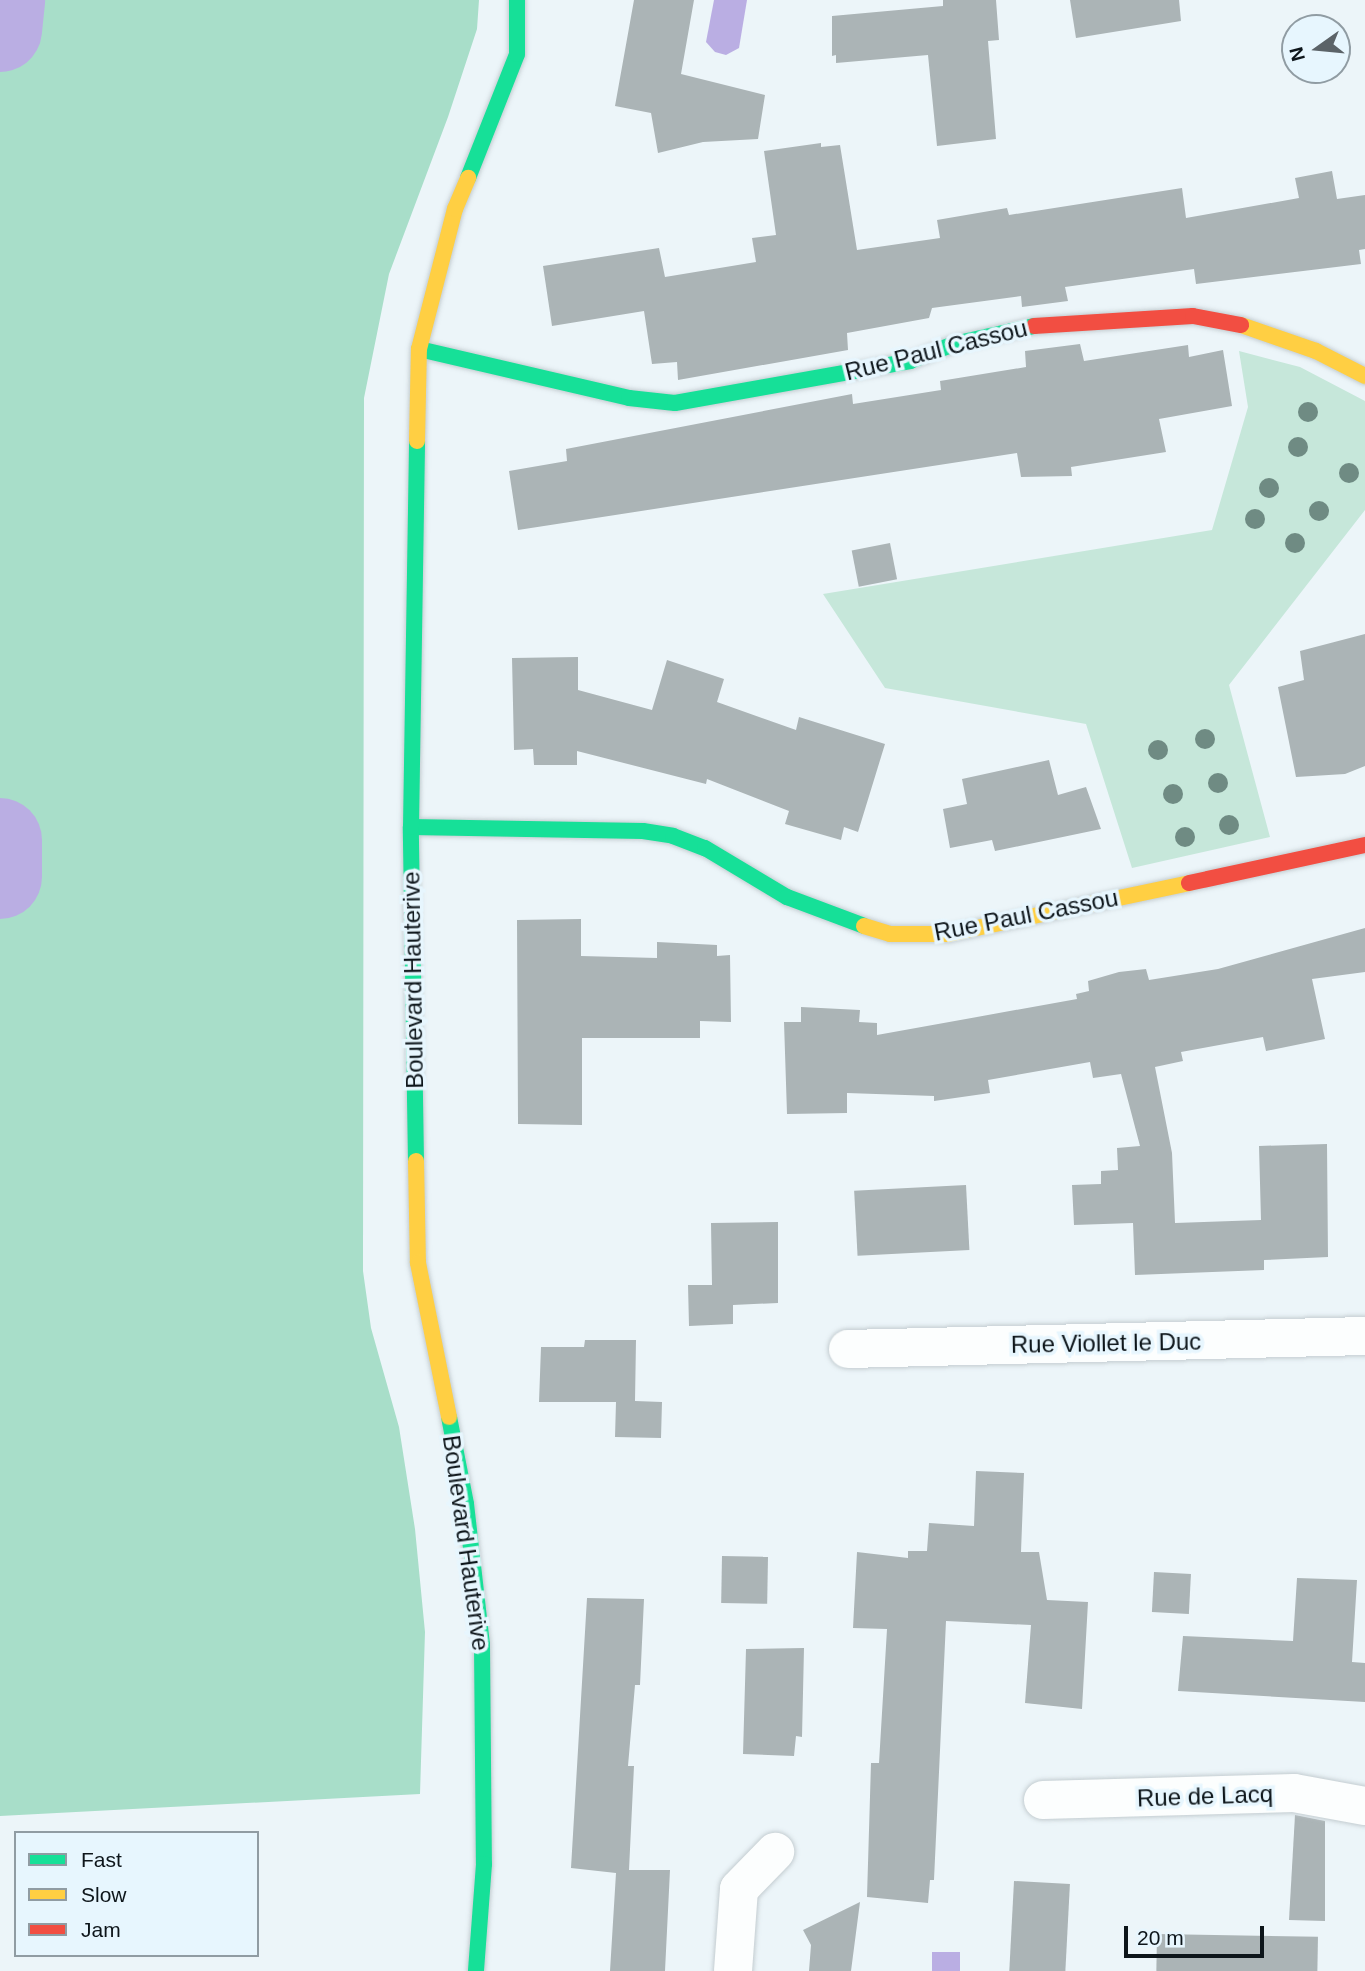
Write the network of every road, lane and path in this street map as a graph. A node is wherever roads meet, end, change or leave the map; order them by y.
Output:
1 (517, 0) edge
2 (419, 349) junction
3 (1365, 376) edge
4 (411, 827) junction
5 (1365, 845) edge
6 (1365, 1336) edge
7 (848, 1349) dead end
8 (1044, 1800) dead end
9 (1365, 1806) edge
10 (775, 1852) dead end
11 (476, 1971) edge
12 (733, 1971) edge

1 - 2 street, Boulevard Hauterive
2 - 3 street, Rue Paul Cassou
2 - 4 street, Boulevard Hauterive
4 - 5 street, Rue Paul Cassou
4 - 11 street, Boulevard Hauterive
6 - 7 street, Rue Viollet le Duc
8 - 9 street, Rue de Lacq
10 - 12 street

